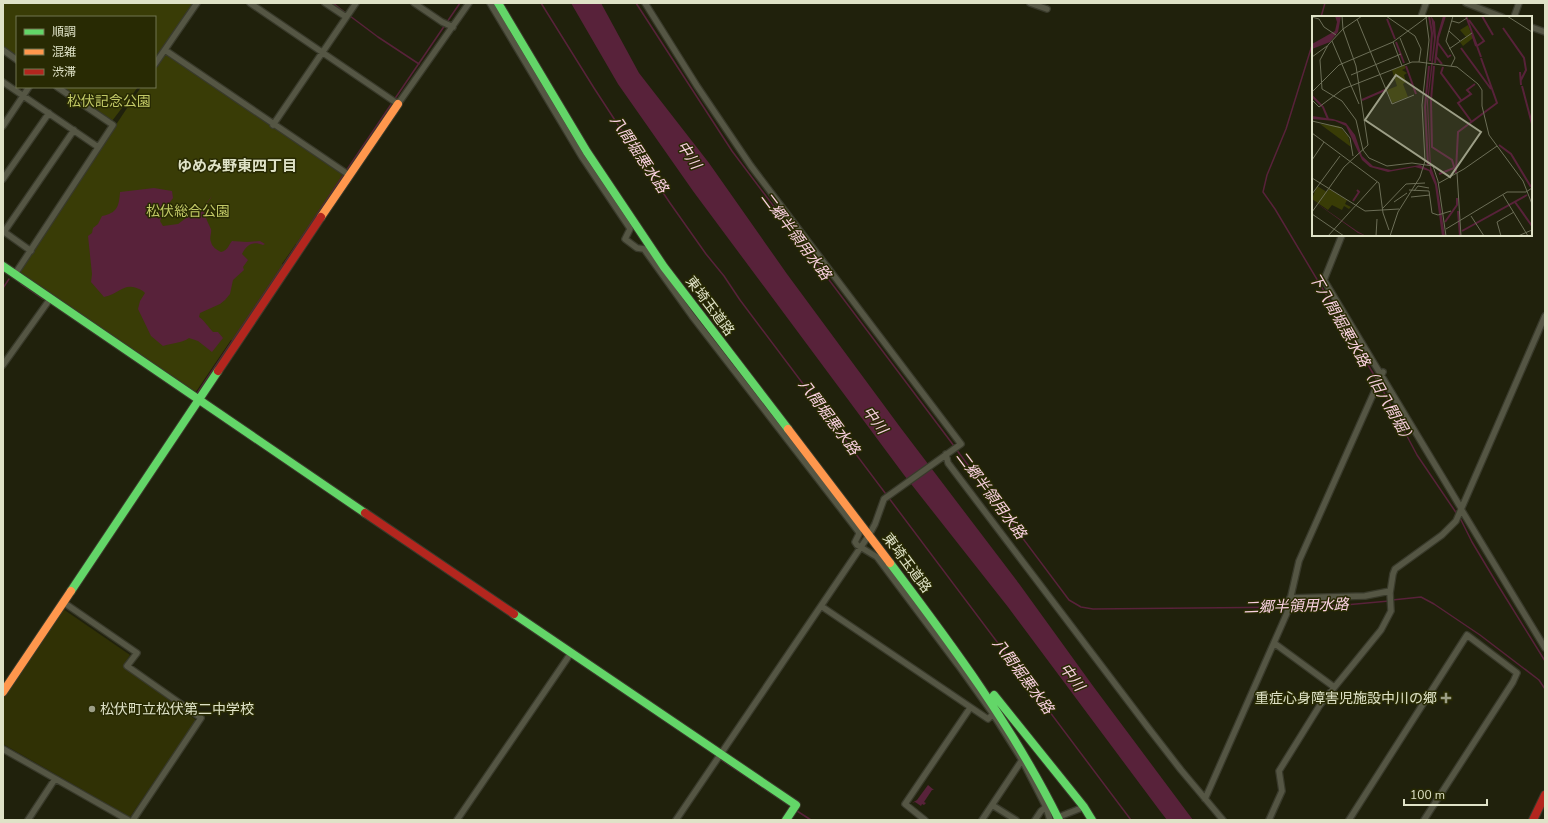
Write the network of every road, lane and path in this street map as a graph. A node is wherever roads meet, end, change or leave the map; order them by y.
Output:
1 (197, 3) edge
2 (250, 3) edge
3 (325, 3) edge
4 (356, 3) edge
5 (414, 3) edge
6 (469, 3) edge
7 (490, 3) edge
8 (498, 3) edge
9 (646, 3) edge
10 (1030, 3) edge
11 (1426, 3) edge
12 (1466, 3) edge
13 (1519, 3) edge
14 (1047, 9) dead end
15 (1421, 16) edge
16 (1499, 16) edge
17 (1514, 16) edge
18 (346, 17) junction
19 (453, 27) junction
20 (1532, 27) edge
21 (1545, 32) edge
22 (3, 50) edge
23 (165, 50) junction
24 (323, 53) junction
25 (16, 59) edge
26 (156, 63) edge
27 (3, 82) edge
28 (28, 88) edge
29 (58, 88) edge
30 (23, 96) junction
31 (398, 104) junction
32 (49, 113) junction
33 (274, 125) junction
34 (3, 126) edge
35 (74, 130) junction
36 (98, 147) junction
37 (349, 175) junction
38 (3, 179) edge
39 (3, 232) edge
40 (1342, 236) edge
41 (31, 251) junction
42 (3, 266) edge
43 (15, 274) junction
44 (48, 301) junction
45 (1545, 316) edge
46 (3, 365) edge
47 (1382, 374) junction
48 (199, 399) junction
49 (946, 454) junction
50 (1461, 509) junction
51 (869, 535) junction
52 (860, 547) junction
53 (1390, 592) junction
54 (1290, 598) junction
55 (63, 602) junction
56 (821, 606) junction
57 (926, 609) junction
58 (1274, 643) junction
59 (1545, 648) edge
60 (571, 653) junction
61 (1334, 687) junction
62 (3, 692) edge
63 (970, 708) junction
64 (993, 714) junction
65 (3, 749) edge
66 (720, 753) junction
67 (1022, 760) junction
68 (55, 778) junction
69 (1545, 794) edge
70 (1205, 799) junction
71 (992, 805) junction
72 (1046, 806) junction
73 (1084, 807) junction
74 (125, 819) edge
75 (1055, 819) edge
76 (28, 820) edge
77 (133, 820) edge
78 (457, 820) edge
79 (676, 820) edge
80 (786, 820) edge
81 (925, 820) edge
82 (982, 820) edge
83 (1016, 820) edge
84 (1035, 820) edge
85 (1092, 820) edge
86 (1223, 820) edge
87 (1269, 820) edge
88 (1349, 820) edge
89 (1424, 820) edge
90 (1533, 820) edge

1 - 23 street
2 - 24 street
3 - 18 street
4 - 18 street
5 - 19 street
6 - 19 street
7 - 52 street
8 - 51 main road, 東埼玉道路
9 - 49 street
10 - 14 street
11 - 15 street
12 - 16 street
13 - 17 street
18 - 24 street
19 - 31 street
20 - 21 street
22 - 25 street
23 - 26 street
23 - 33 street
24 - 31 street
24 - 33 street
27 - 30 street
28 - 30 street
29 - 36 street
30 - 32 street
30 - 34 street
31 - 37 main road
32 - 35 street
32 - 38 street
33 - 37 street
35 - 36 street
35 - 39 street
36 - 41 street
37 - 48 main road
39 - 41 street
40 - 47 street
41 - 43 street
42 - 43 main road
43 - 44 main road
44 - 46 street
44 - 48 main road
45 - 50 street
47 - 50 street
47 - 54 street
48 - 55 main road
48 - 60 main road
49 - 51 street
49 - 70 street
50 - 53 street
50 - 59 street
51 - 52 street
51 - 57 main road, 東埼玉道路
52 - 56 street
52 - 64 street
53 - 54 street
53 - 61 street
54 - 58 street
55 - 62 main road
55 - 77 street
56 - 63 street
56 - 66 street
57 - 73 main road, 東埼玉道路
57 - 75 main road, 東埼玉道路
58 - 61 street
58 - 70 street
60 - 66 main road
60 - 78 street
61 - 87 street
63 - 64 street
63 - 81 street
64 - 67 street
65 - 68 street
66 - 79 street
66 - 80 main road
67 - 71 street
67 - 72 street
68 - 74 street
68 - 76 street
69 - 90 main road
70 - 86 street
71 - 82 street
71 - 83 street
72 - 75 street
72 - 84 street
73 - 75 street
73 - 85 main road, 東埼玉道路
88 - 89 street

